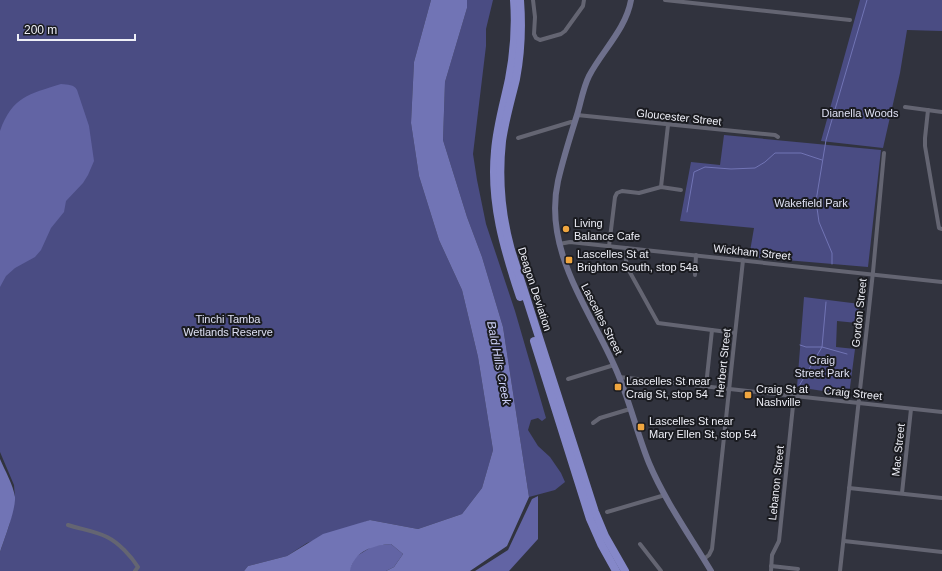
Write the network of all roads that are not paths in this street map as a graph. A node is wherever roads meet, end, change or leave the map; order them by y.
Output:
1 (514, 0) edge
2 (520, 0) edge
3 (533, 0) edge
4 (584, 0) edge
5 (631, 0) edge
6 (665, 0) edge
7 (850, 20) dead end
8 (904, 107) dead end
9 (928, 110) junction
10 (942, 112) edge
11 (577, 115) junction
12 (574, 123) junction
13 (668, 125) junction
14 (778, 137) dead end
15 (518, 138) dead end
16 (884, 153) dead end
17 (661, 187) junction
18 (681, 190) dead end
19 (940, 229) edge
20 (559, 244) junction
21 (609, 246) junction
22 (627, 248) junction
23 (696, 255) junction
24 (743, 260) junction
25 (873, 274) junction
26 (695, 275) dead end
27 (942, 282) edge
28 (712, 330) junction
29 (735, 333) junction
30 (614, 365) junction
31 (619, 377) junction
32 (568, 379) dead end
33 (706, 386) junction
34 (729, 389) junction
35 (794, 396) junction
36 (858, 403) junction
37 (630, 409) junction
38 (911, 409) junction
39 (942, 412) edge
40 (593, 423) dead end
41 (849, 488) junction
42 (902, 493) junction
43 (665, 495) junction
44 (942, 498) edge
45 (607, 512) dead end
46 (68, 525) dead end
47 (844, 541) junction
48 (640, 544) dead end
49 (942, 552) edge
50 (704, 559) junction
51 (771, 566) junction
52 (798, 569) dead end
53 (135, 571) edge
54 (616, 571) edge
55 (625, 571) edge
56 (661, 571) edge
57 (711, 571) edge
58 (771, 571) edge
59 (840, 571) edge

1 - 54 highway, Deagon Deviation
2 - 55 highway, Deagon Deviation
3 - 4 street
5 - 11 street, Lascelles Street
6 - 7 street
8 - 9 street
9 - 10 street
9 - 19 street
11 - 12 street, Lascelles Street
11 - 13 street, Gloucester Street
12 - 15 street
12 - 20 street, Lascelles Street
13 - 14 street, Gloucester Street
13 - 17 street
16 - 25 street, Gordon Street
17 - 18 street
17 - 21 street
20 - 21 street, Wickham Street
20 - 30 street, Lascelles Street
21 - 22 street, Wickham Street
22 - 23 street, Wickham Street
22 - 28 street
23 - 24 street, Wickham Street
23 - 26 street
24 - 25 street, Wickham Street
24 - 29 street, Herbert Street
25 - 27 street, Wickham Street
25 - 36 street, Gordon Street
28 - 29 street
28 - 33 street
29 - 34 street, Herbert Street
30 - 31 street, Lascelles Street
30 - 32 street
31 - 33 street, Craig Street
31 - 37 street, Lascelles Street
33 - 34 street, Craig Street
34 - 35 street, Craig Street
34 - 50 street, Herbert Street
35 - 36 street, Craig Street
35 - 51 street, Lebanon Street
36 - 38 street, Craig Street
36 - 41 street, Gordon Street
37 - 40 street
37 - 43 street, Lascelles Street
38 - 39 street, Craig Street
38 - 42 street, Mac Street
41 - 42 street
41 - 47 street, Gordon Street
42 - 44 street
43 - 45 street
43 - 50 street, Lascelles Street
46 - 53 street
47 - 49 street
47 - 59 street, Gordon Street
48 - 56 street
50 - 57 street, Lascelles Street
51 - 52 street
51 - 58 street, Lebanon Street

